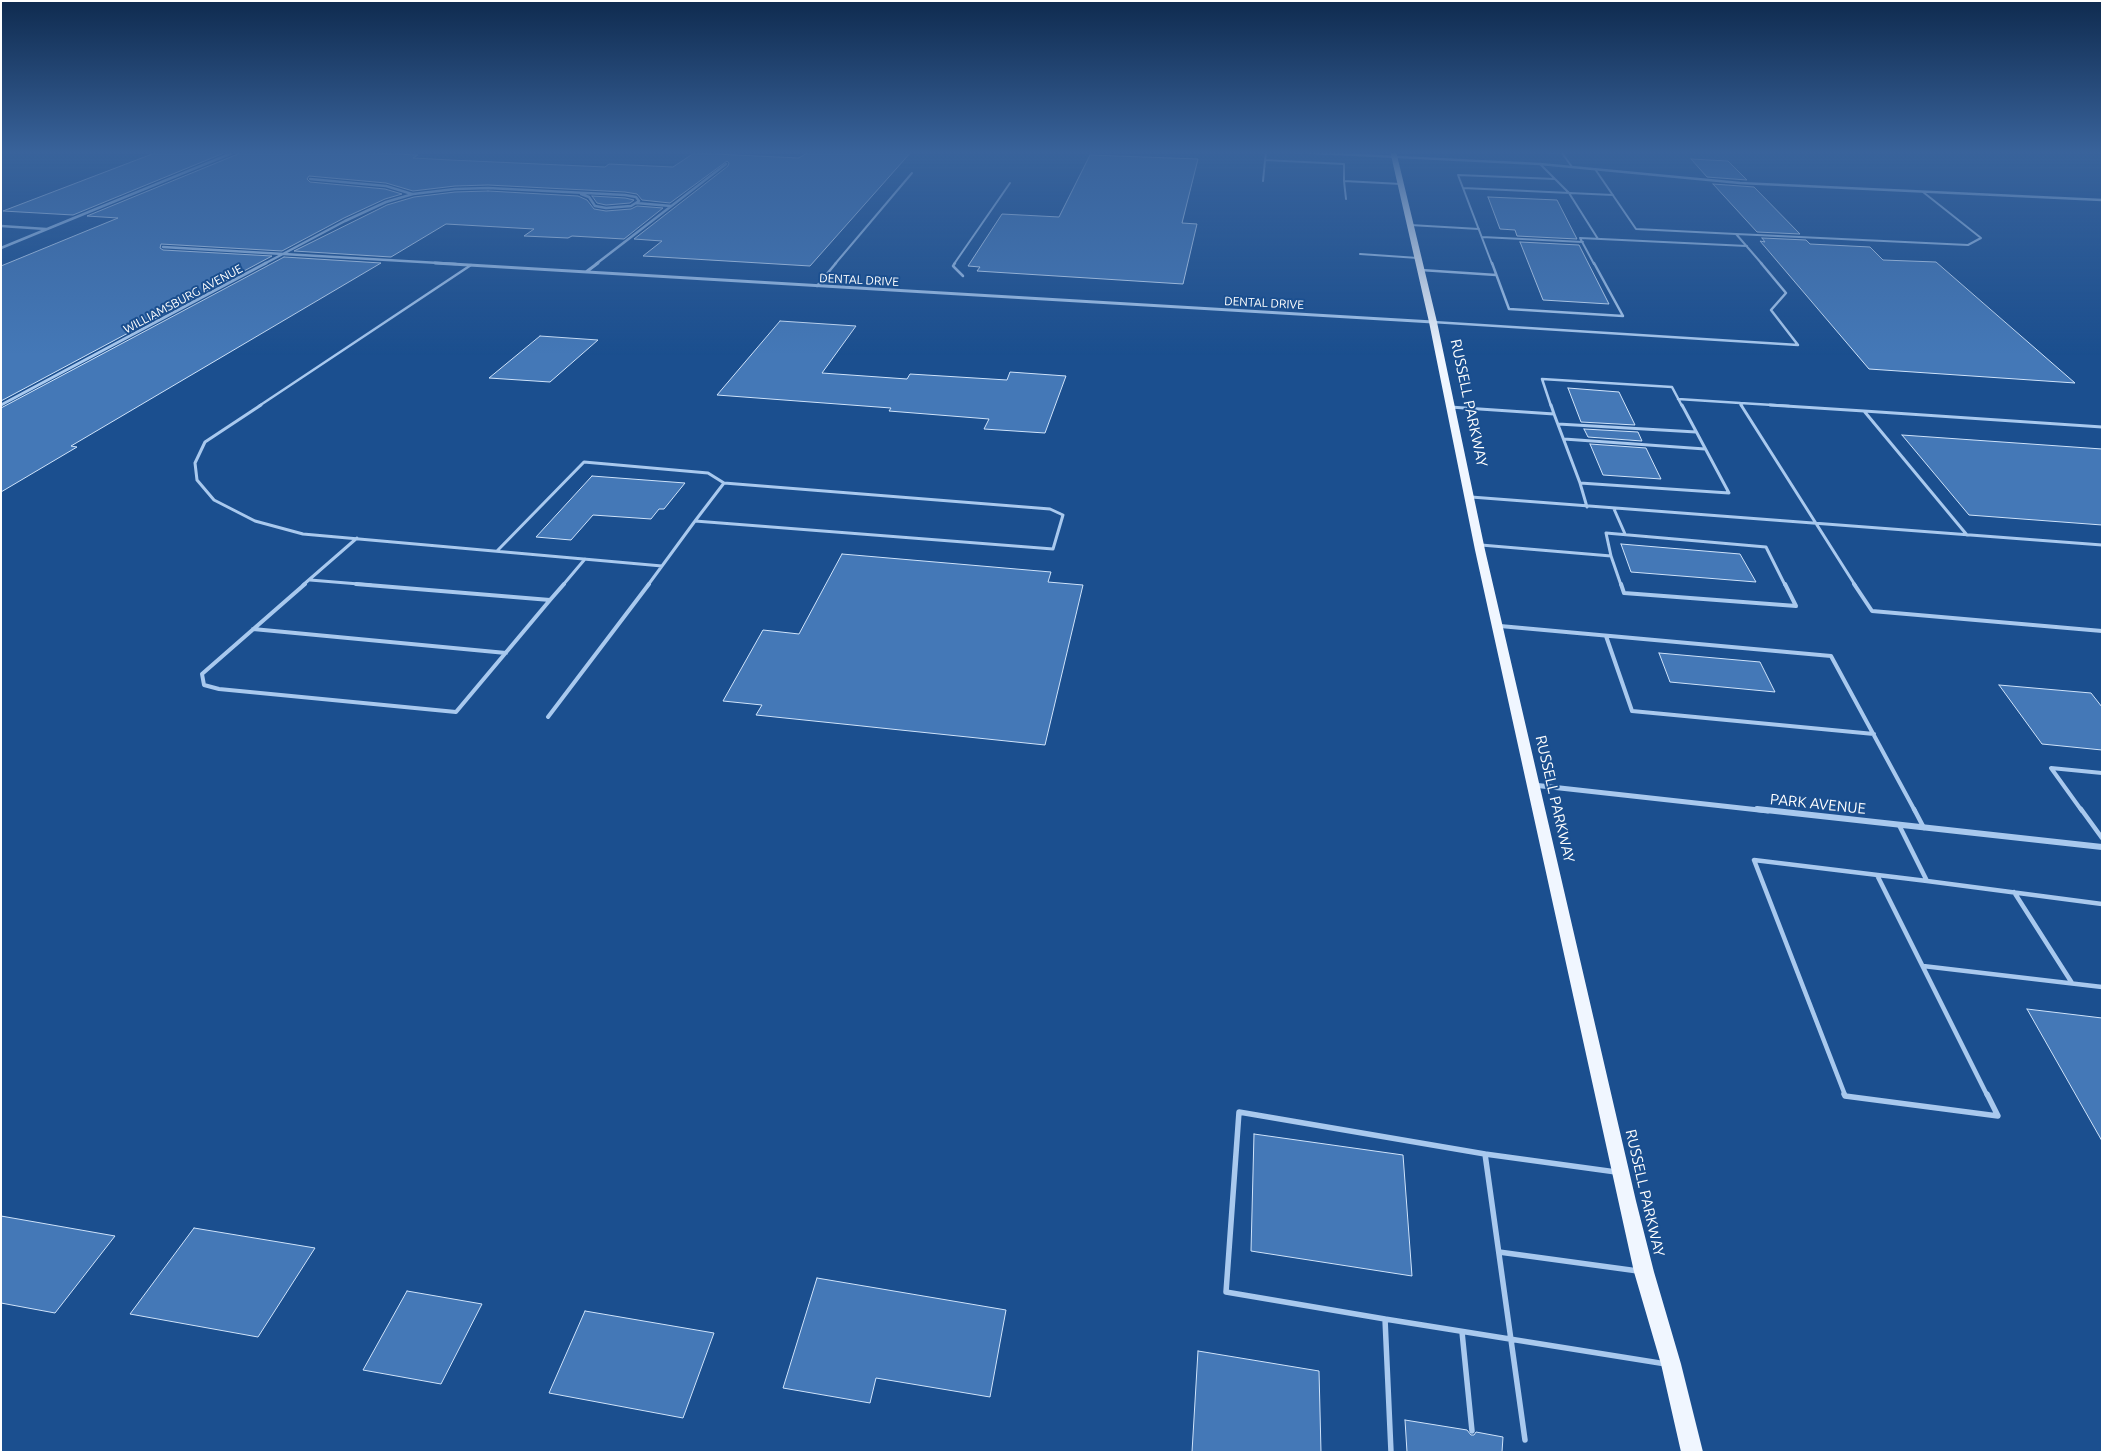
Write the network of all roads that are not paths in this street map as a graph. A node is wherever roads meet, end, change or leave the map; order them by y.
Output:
1 (74, 219) edge
2 (350, 219) edge
3 (655, 219) edge
4 (874, 219) edge
5 (985, 219) edge
6 (1409, 219) edge
7 (1475, 219) edge
8 (1585, 219) edge
9 (1630, 219) edge
10 (1959, 219) edge
11 (1410, 224) junction
12 (1, 226) edge
13 (49, 229) junction
14 (1479, 229) junction
15 (1736, 234) junction
16 (1482, 237) junction
17 (1598, 239) junction
18 (1583, 242) junction
19 (1747, 246) junction
20 (163, 247) dead end
21 (1, 248) edge
22 (285, 254) junction
23 (1360, 254) dead end
24 (1418, 258) junction
25 (471, 265) junction
26 (1421, 270) junction
27 (586, 272) junction
28 (1496, 275) junction
29 (963, 276) dead end
30 (818, 286) junction
31 (1433, 322) junction
32 (1678, 399) junction
33 (1740, 403) junction
34 (1, 406) edge
35 (1450, 407) junction
36 (1864, 411) junction
37 (1554, 414) junction
38 (1558, 424) junction
39 (2102, 427) edge
40 (1696, 432) junction
41 (1564, 439) junction
42 (1705, 449) junction
43 (724, 483) junction
44 (1580, 483) junction
45 (1469, 497) junction
46 (1587, 507) junction
47 (1614, 509) junction
48 (695, 521) junction
49 (1815, 524) junction
50 (1625, 534) junction
51 (1967, 535) junction
52 (357, 538) junction
53 (1478, 544) junction
54 (2102, 545) edge
55 (497, 551) junction
56 (1611, 556) junction
57 (585, 559) junction
58 (662, 566) junction
59 (310, 580) junction
60 (550, 600) junction
61 (1497, 626) junction
62 (253, 629) junction
63 (2102, 631) edge
64 (1606, 636) junction
65 (506, 653) junction
66 (548, 717) dead end
67 (1874, 734) junction
68 (2102, 772) edge
69 (1533, 785) junction
70 (1899, 825) junction
71 (1924, 828) junction
72 (2102, 838) edge
73 (2102, 847) edge
74 (1877, 875) junction
75 (1927, 880) junction
76 (2014, 892) junction
77 (2102, 904) edge
78 (1923, 966) junction
79 (2072, 983) junction
80 (2102, 987) edge
81 (1485, 1154) junction
82 (1621, 1173) junction
83 (1499, 1252) junction
84 (1644, 1272) junction
85 (1385, 1319) junction
86 (1462, 1332) junction
87 (1510, 1340) junction
88 (1671, 1364) junction
89 (1472, 1431) dead end
90 (1525, 1440) dead end
91 (1391, 1452) edge
92 (1692, 1452) edge

1 - 13 street
2 - 22 street, WILLIAMSBURG AVENUE
3 - 27 street
4 - 30 lane
5 - 29 lane
6 - 11 main road, RUSSELL PARKWAY
7 - 14 lane
8 - 17 lane
9 - 15 lane
10 - 15 lane
11 - 14 lane
11 - 24 main road, RUSSELL PARKWAY
12 - 13 street
13 - 21 street
14 - 16 lane
15 - 19 lane
16 - 18 lane
16 - 28 lane
17 - 18 lane
17 - 19 lane
18 - 28 lane
19 - 31 lane
20 - 22 street, DENTAL DRIVE
22 - 25 street, DENTAL DRIVE
22 - 34 street, WILLIAMSBURG AVENUE
23 - 24 lane
24 - 26 main road, RUSSELL PARKWAY
25 - 27 street, DENTAL DRIVE
25 - 52 lane
26 - 28 lane
26 - 31 main road, RUSSELL PARKWAY
27 - 30 street, DENTAL DRIVE
30 - 31 street, DENTAL DRIVE
31 - 35 main road, RUSSELL PARKWAY
32 - 33 lane
32 - 37 lane
32 - 40 lane
33 - 36 lane
33 - 49 lane
35 - 37 lane
35 - 45 main road, RUSSELL PARKWAY
36 - 39 lane
36 - 51 lane
37 - 38 lane
38 - 40 lane
38 - 41 lane
40 - 42 lane
41 - 42 lane
41 - 44 lane
42 - 44 lane
43 - 48 lane
43 - 48 lane
43 - 55 lane
44 - 46 lane
45 - 46 lane
45 - 53 main road, RUSSELL PARKWAY
46 - 47 lane
47 - 49 lane
47 - 50 lane
48 - 58 lane
49 - 51 lane
49 - 63 lane
50 - 56 lane
50 - 56 lane
51 - 54 lane
52 - 55 lane
52 - 59 lane
53 - 56 lane
53 - 61 main road, RUSSELL PARKWAY
55 - 57 lane
57 - 58 lane
57 - 60 lane
58 - 66 lane
59 - 60 lane
59 - 62 lane
60 - 65 lane
61 - 64 lane
61 - 69 main road, RUSSELL PARKWAY
62 - 65 lane
62 - 65 lane
64 - 67 lane
64 - 67 lane
67 - 71 lane
68 - 72 lane
69 - 70 street, PARK AVENUE
69 - 82 main road, RUSSELL PARKWAY
70 - 71 street, PARK AVENUE
70 - 75 lane
71 - 73 street, PARK AVENUE
74 - 75 lane
74 - 78 lane
74 - 78 lane
75 - 76 lane
76 - 77 lane
76 - 79 lane
78 - 79 lane
79 - 80 lane
81 - 82 lane
81 - 83 lane
81 - 85 lane
82 - 84 main road, RUSSELL PARKWAY
83 - 84 lane
83 - 87 lane
84 - 88 main road, RUSSELL PARKWAY
85 - 86 lane
85 - 91 lane
86 - 87 lane
86 - 89 lane
87 - 88 lane
87 - 90 lane
88 - 92 main road, RUSSELL PARKWAY

